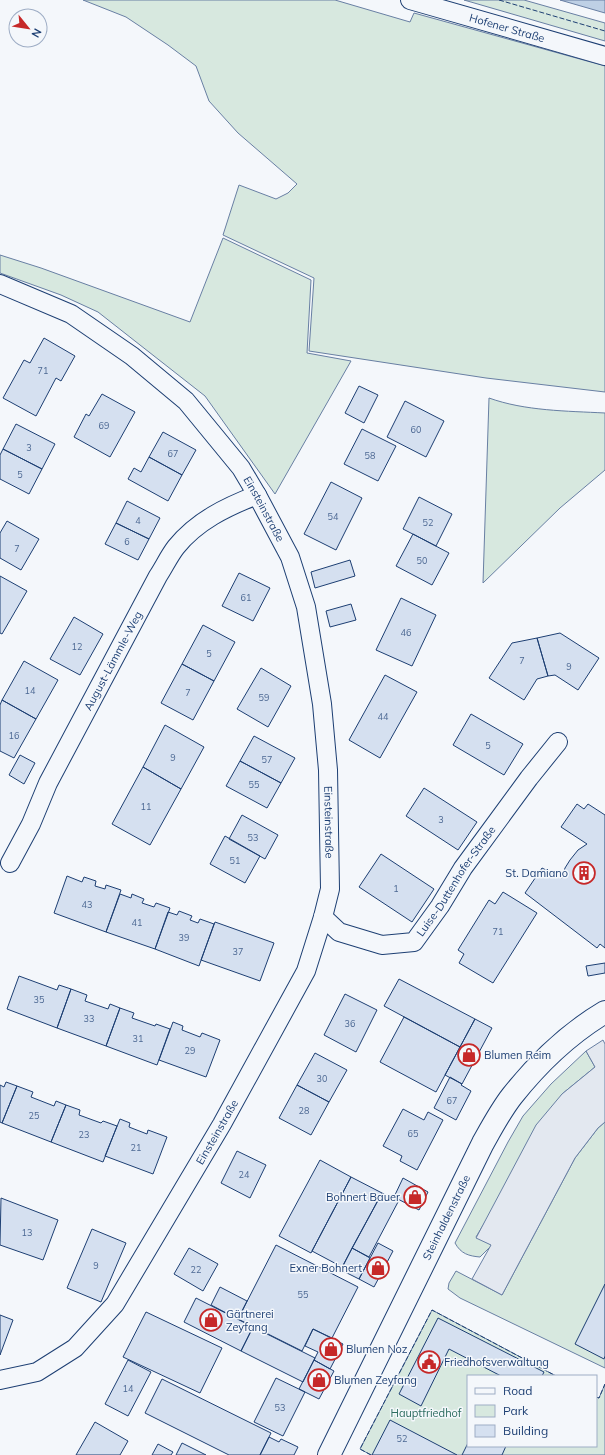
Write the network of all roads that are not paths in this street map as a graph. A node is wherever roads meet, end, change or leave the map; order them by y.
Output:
1 (410, 0) edge
2 (605, 56) edge
3 (0, 284) edge
4 (256, 495) junction
5 (558, 742) dead end
6 (10, 863) dead end
7 (323, 916) junction
8 (605, 1012) edge
9 (0, 1380) edge
10 (329, 1455) edge

1 - 2 street, Hofener Straße
3 - 4 street, Einsteinstraße
4 - 6 street, August-Lämmle-Weg
4 - 7 street, Einsteinstraße
5 - 7 street, Luise-Duttenhofer-Straße
7 - 9 street, Einsteinstraße
8 - 10 street, Steinhaldenstraße

